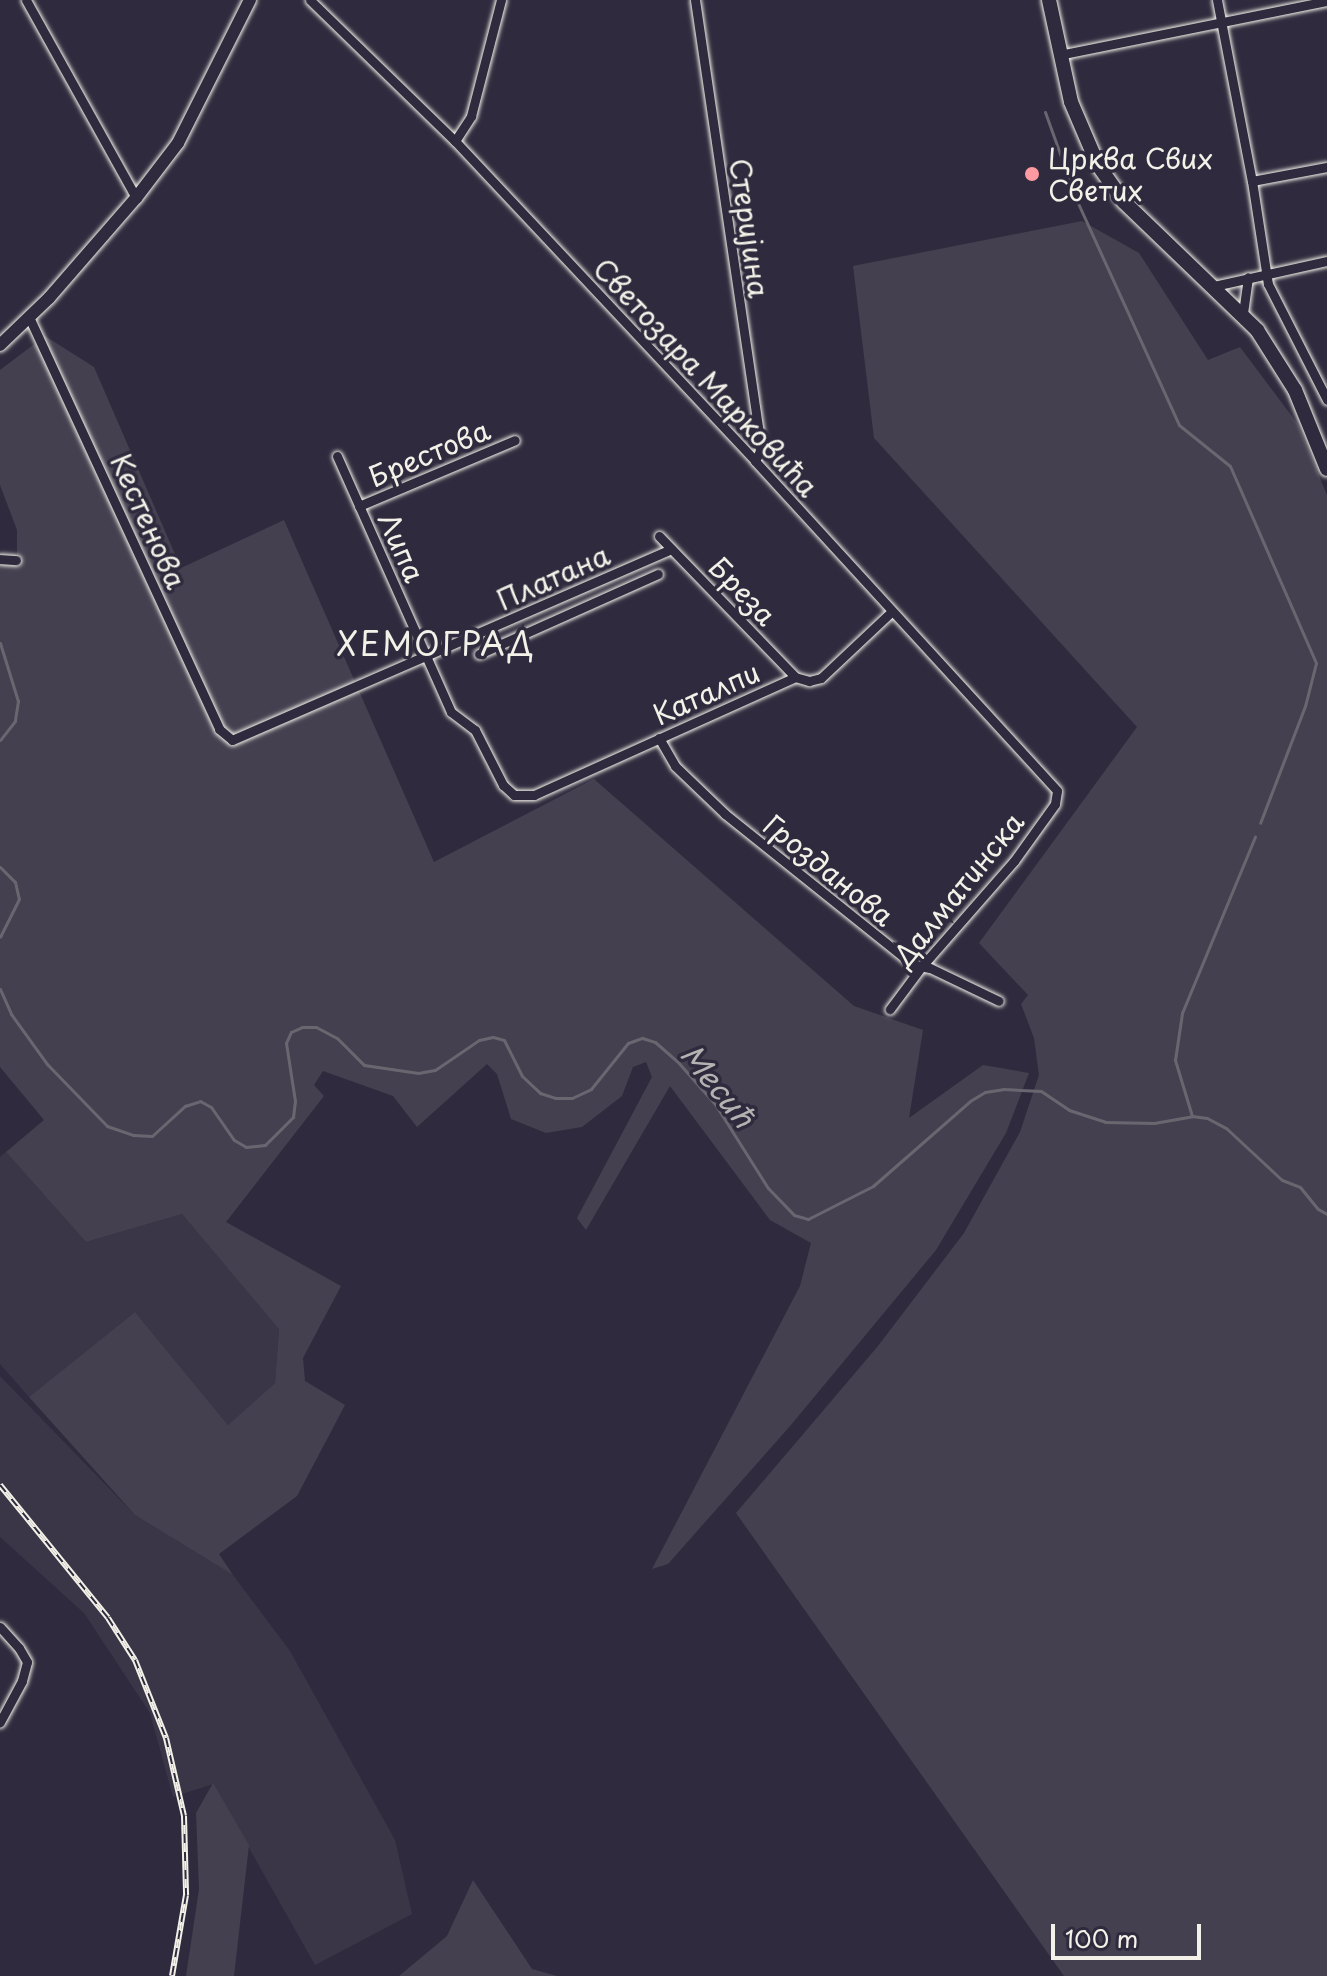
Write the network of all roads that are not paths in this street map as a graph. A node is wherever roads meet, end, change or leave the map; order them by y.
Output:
1 (26, 0) edge
2 (250, 0) edge
3 (310, 0) edge
4 (501, 0) edge
5 (695, 0) edge
6 (1049, 0) edge
7 (1217, 0) edge
8 (1327, 1) edge
9 (1221, 22) junction
10 (1059, 55) junction
11 (455, 141) junction
12 (1327, 167) edge
13 (1252, 181) junction
14 (136, 198) junction
15 (1327, 261) edge
16 (1265, 272) junction
17 (1248, 277) junction
18 (1214, 286) junction
19 (1243, 313) junction
20 (29, 317) junction
21 (0, 345) edge
22 (1327, 400) edge
23 (515, 440) dead end
24 (337, 456) dead end
25 (755, 461) junction
26 (1327, 469) edge
27 (359, 506) junction
28 (659, 536) dead end
29 (671, 549) junction
30 (0, 559) edge
31 (16, 560) dead end
32 (658, 574) dead end
33 (593, 583) junction
34 (600, 600) junction
35 (891, 612) junction
36 (479, 654) dead end
37 (426, 657) junction
38 (795, 677) junction
39 (659, 738) junction
40 (232, 740) joint
41 (520, 796) joint
42 (1058, 796) joint
43 (922, 966) junction
44 (999, 1001) dead end
45 (890, 1009) dead end
46 (0, 1627) edge
47 (0, 1722) edge

1 - 14 street
2 - 14 street
3 - 11 street, Светозара Марковића
4 - 11 street
5 - 25 street, Стеријина
6 - 10 main road
7 - 9 street
8 - 9 street
9 - 10 street
9 - 13 street
10 - 18 main road
11 - 25 street, Светозара Марковића
12 - 13 street
13 - 16 street
14 - 20 street
15 - 16 street
16 - 17 street
16 - 22 street
17 - 18 street
17 - 19 street
18 - 19 main road
19 - 26 main road
20 - 21 street
20 - 40 street, Кестенова
23 - 27 street, Брестова
24 - 27 street, Липа
25 - 35 street, Светозара Марковића
27 - 37 street, Липа
28 - 29 street, Бреза
29 - 33 street, Платана
29 - 38 street, Бреза
30 - 31 street
32 - 34 street
33 - 34 street
33 - 37 street, Платана
34 - 36 street
35 - 38 street, Каталпи
35 - 42 street, Светозара Марковића
37 - 40 street, Платана
37 - 41 street, Липа
38 - 39 street, Каталпи
39 - 41 street, Каталпи
39 - 43 street, Грозданова
42 - 43 street, Далматинска
43 - 44 street, Грозданова
43 - 45 street, Далматинска
46 - 47 street

